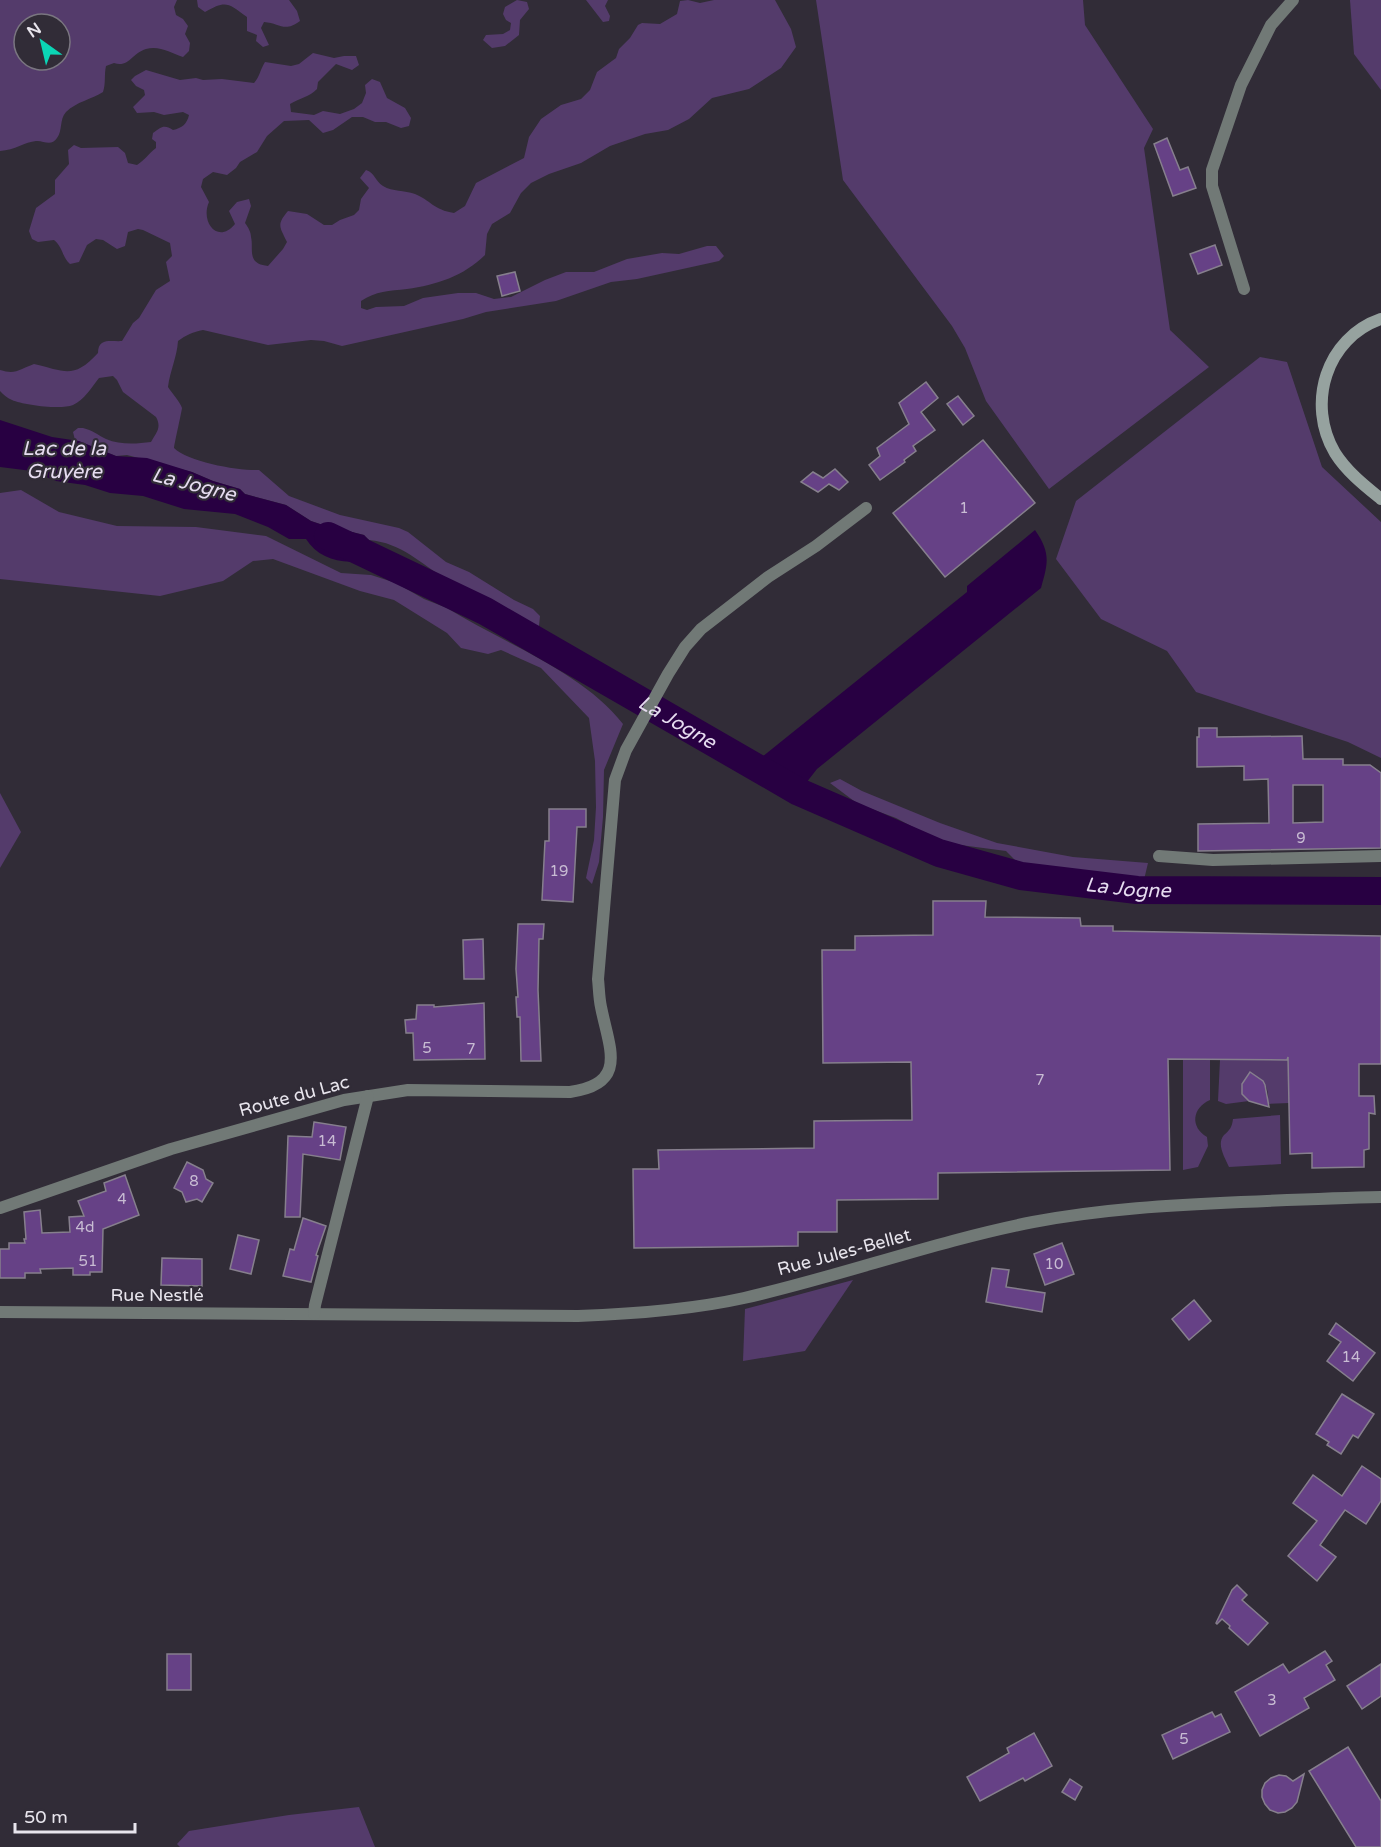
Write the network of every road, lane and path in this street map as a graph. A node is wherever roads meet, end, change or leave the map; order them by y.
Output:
1 (1293, 0) edge
2 (1244, 289) dead end
3 (1381, 319) edge
4 (1381, 500) edge
5 (866, 508) dead end
6 (1159, 856) dead end
7 (1381, 856) edge
8 (368, 1096) junction
9 (1381, 1197) edge
10 (0, 1208) edge
11 (0, 1312) edge
12 (315, 1314) junction

1 - 2 street
3 - 4 main road
5 - 8 street, Route du Lac
6 - 7 street
8 - 10 street, Route du Lac
8 - 12 street
9 - 12 street, Rue Jules-Bellet
11 - 12 street, Rue Nestlé

